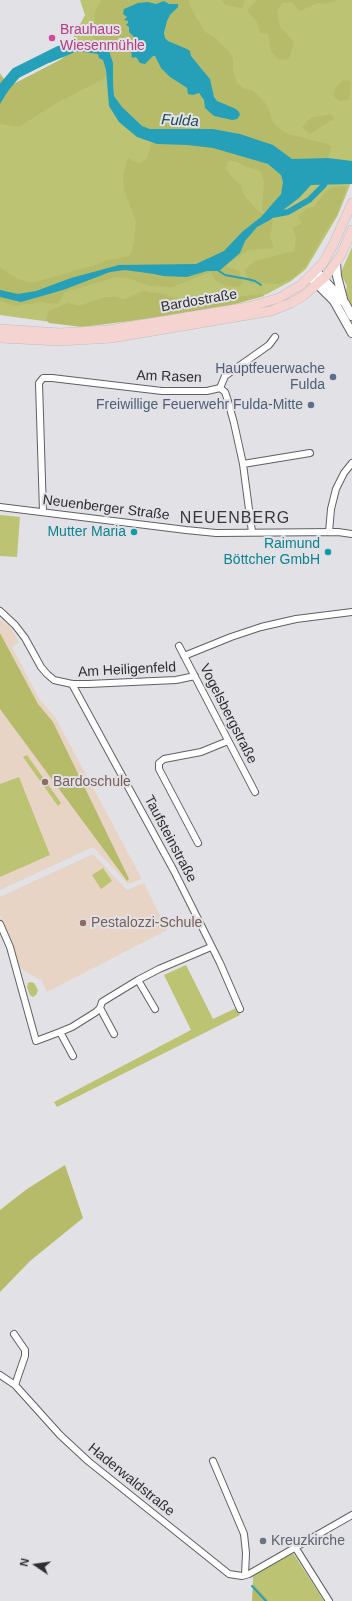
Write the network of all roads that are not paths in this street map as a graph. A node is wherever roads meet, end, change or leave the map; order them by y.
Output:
1 (352, 203) edge
2 (352, 230) edge
3 (337, 262) junction
4 (313, 274) junction
5 (321, 281) junction
6 (345, 303) junction
7 (352, 316) edge
8 (0, 329) edge
9 (352, 333) edge
10 (275, 337) dead end
11 (0, 338) edge
12 (220, 388) junction
13 (310, 453) dead end
14 (352, 463) edge
15 (243, 464) junction
16 (0, 507) edge
17 (43, 512) junction
18 (252, 532) junction
19 (329, 532) junction
20 (352, 534) edge
21 (0, 611) edge
22 (352, 612) edge
23 (179, 646) dead end
24 (184, 656) junction
25 (194, 676) junction
26 (72, 684) junction
27 (228, 741) junction
28 (255, 792) dead end
29 (198, 843) dead end
30 (0, 924) edge
31 (211, 947) junction
32 (138, 980) junction
33 (100, 1008) junction
34 (154, 1009) dead end
35 (240, 1009) dead end
36 (60, 1032) junction
37 (114, 1034) dead end
38 (73, 1056) dead end
39 (14, 1334) dead end
40 (0, 1375) edge
41 (15, 1385) junction
42 (213, 1462) dead end
43 (352, 1515) edge
44 (295, 1547) junction
45 (245, 1575) junction
46 (329, 1601) edge

1 - 4 main road, Bardostraße
2 - 3 main road, Bardostraße
3 - 5 main road, Bardostraße
3 - 6 main road
4 - 5 main road
4 - 8 main road, Bardostraße
5 - 6 main road
5 - 9 main road
5 - 11 main road, Bardostraße
6 - 7 main road
10 - 12 street
12 - 15 street, Am Rasen
12 - 17 street, Am Rasen
13 - 15 street
14 - 19 street
15 - 18 street, Am Rasen
16 - 17 street, Neuenberger Straße
17 - 18 street, Neuenberger Straße
18 - 19 street, Neuenberger Straße
19 - 20 street, Neuenberger Straße
21 - 26 street, Am Heiligenfeld
22 - 24 street
23 - 24 street, Vogelsbergstraße
24 - 25 street, Vogelsbergstraße
25 - 26 street, Am Heiligenfeld
25 - 27 street, Vogelsbergstraße
26 - 31 street, Taufsteinstraße
27 - 28 street, Vogelsbergstraße
27 - 29 street
30 - 36 street
31 - 32 street
31 - 35 street, Taufsteinstraße
32 - 33 street
32 - 34 street
33 - 36 street
33 - 37 street
36 - 38 street
39 - 41 street
40 - 41 street, Haderwaldstraße
41 - 45 street, Haderwaldstraße
42 - 45 street
43 - 44 street
44 - 45 street
44 - 46 street

